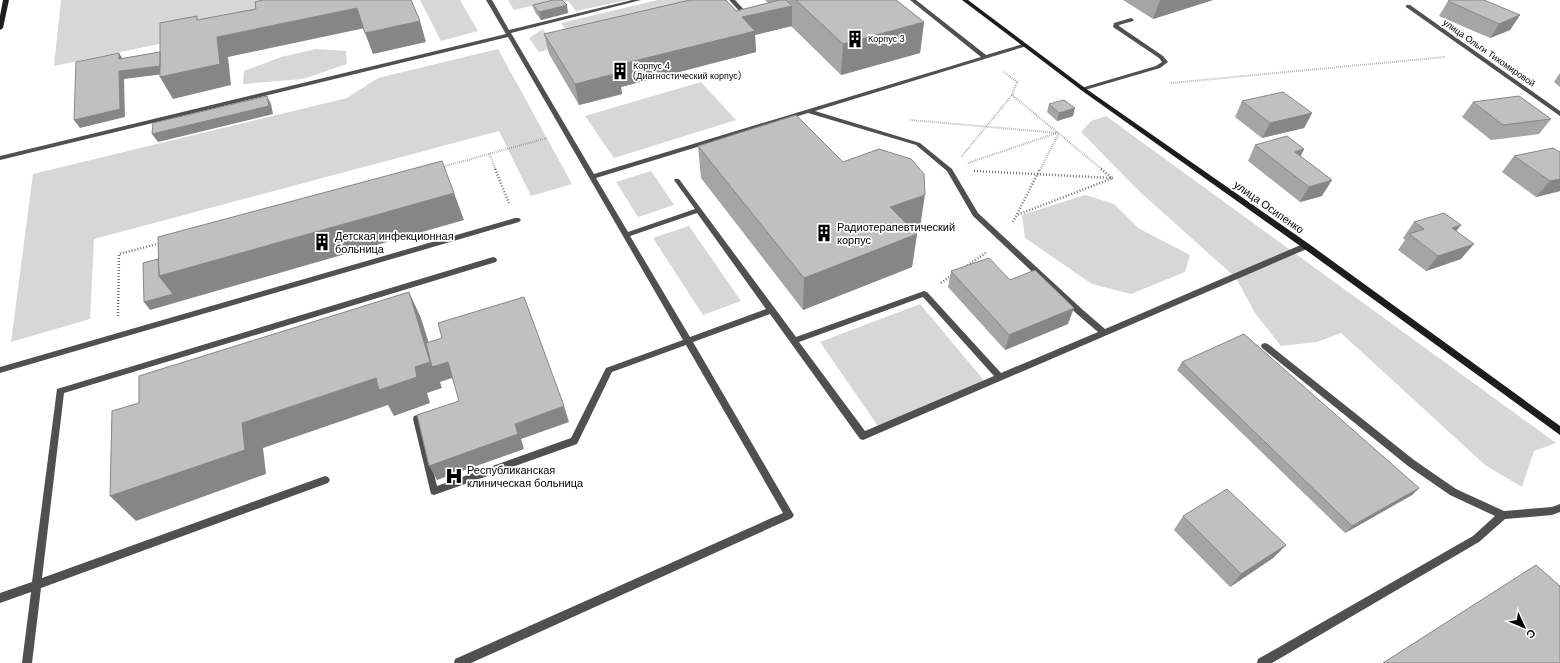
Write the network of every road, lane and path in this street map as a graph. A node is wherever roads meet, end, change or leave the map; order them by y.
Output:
1 (6, 0) edge
2 (489, 0) edge
3 (638, 0) edge
4 (732, 0) edge
5 (913, 0) edge
6 (965, 0) edge
7 (1408, 6) dead end
8 (746, 15) edge
9 (1131, 20) dead end
10 (0, 28) edge
11 (509, 33) junction
12 (1025, 45) junction
13 (1475, 54) junction
14 (985, 57) junction
15 (1167, 83) dead end
16 (1083, 89) junction
17 (1012, 95) junction
18 (808, 111) junction
19 (1560, 114) edge
20 (909, 120) dead end
21 (987, 126) junction
22 (566, 133) junction
23 (1059, 133) junction
24 (489, 154) junction
25 (0, 158) edge
26 (435, 169) edge
27 (950, 170) junction
28 (592, 177) junction
29 (1113, 178) junction
30 (677, 180) dead end
31 (699, 210) junction
32 (1017, 215) dead end
33 (516, 220) joint
34 (626, 235) junction
35 (165, 242) edge
36 (1306, 246) junction
37 (493, 260) dead end
38 (772, 310) junction
39 (1104, 332) junction
40 (117, 336) junction
41 (794, 341) junction
42 (688, 342) junction
43 (1265, 346) dead end
44 (0, 370) edge
45 (1000, 377) junction
46 (417, 419) edge
47 (1560, 431) edge
48 (325, 480) dead end
49 (1560, 508) edge
50 (1503, 514) junction
51 (36, 585) junction
52 (0, 598) edge
53 (27, 663) edge
54 (459, 663) edge
55 (1262, 663) edge

1 - 10 street
2 - 11 street
3 - 11 street
4 - 8 street
5 - 14 street
6 - 12 street, улица Осипенко
7 - 13 street, улица Ольги Тихомировой
9 - 16 street
11 - 22 street
11 - 25 street
12 - 14 street
12 - 16 street, улица Осипенко
13 - 15 path
13 - 19 street, улица Ольги Тихомировой
14 - 17 path
14 - 18 street
16 - 36 street, улица Осипенко
17 - 21 path
17 - 23 path
18 - 27 street
18 - 28 street
20 - 21 path
21 - 23 path
21 - 27 path
22 - 24 path
22 - 28 street
23 - 27 path
23 - 29 path
24 - 26 path
24 - 33 path
27 - 29 path
27 - 39 street
28 - 34 street
29 - 32 path
30 - 31 street
31 - 34 street
31 - 38 street
33 - 40 street
34 - 42 street
35 - 40 path
36 - 39 street
36 - 47 street, улица Осипенко
37 - 51 street
38 - 41 street
38 - 42 street
39 - 45 street
40 - 44 street
41 - 45 street
41 - 45 street
42 - 46 street
42 - 54 street
43 - 50 street
48 - 51 street
49 - 50 street
50 - 55 street
51 - 52 street
51 - 53 street

